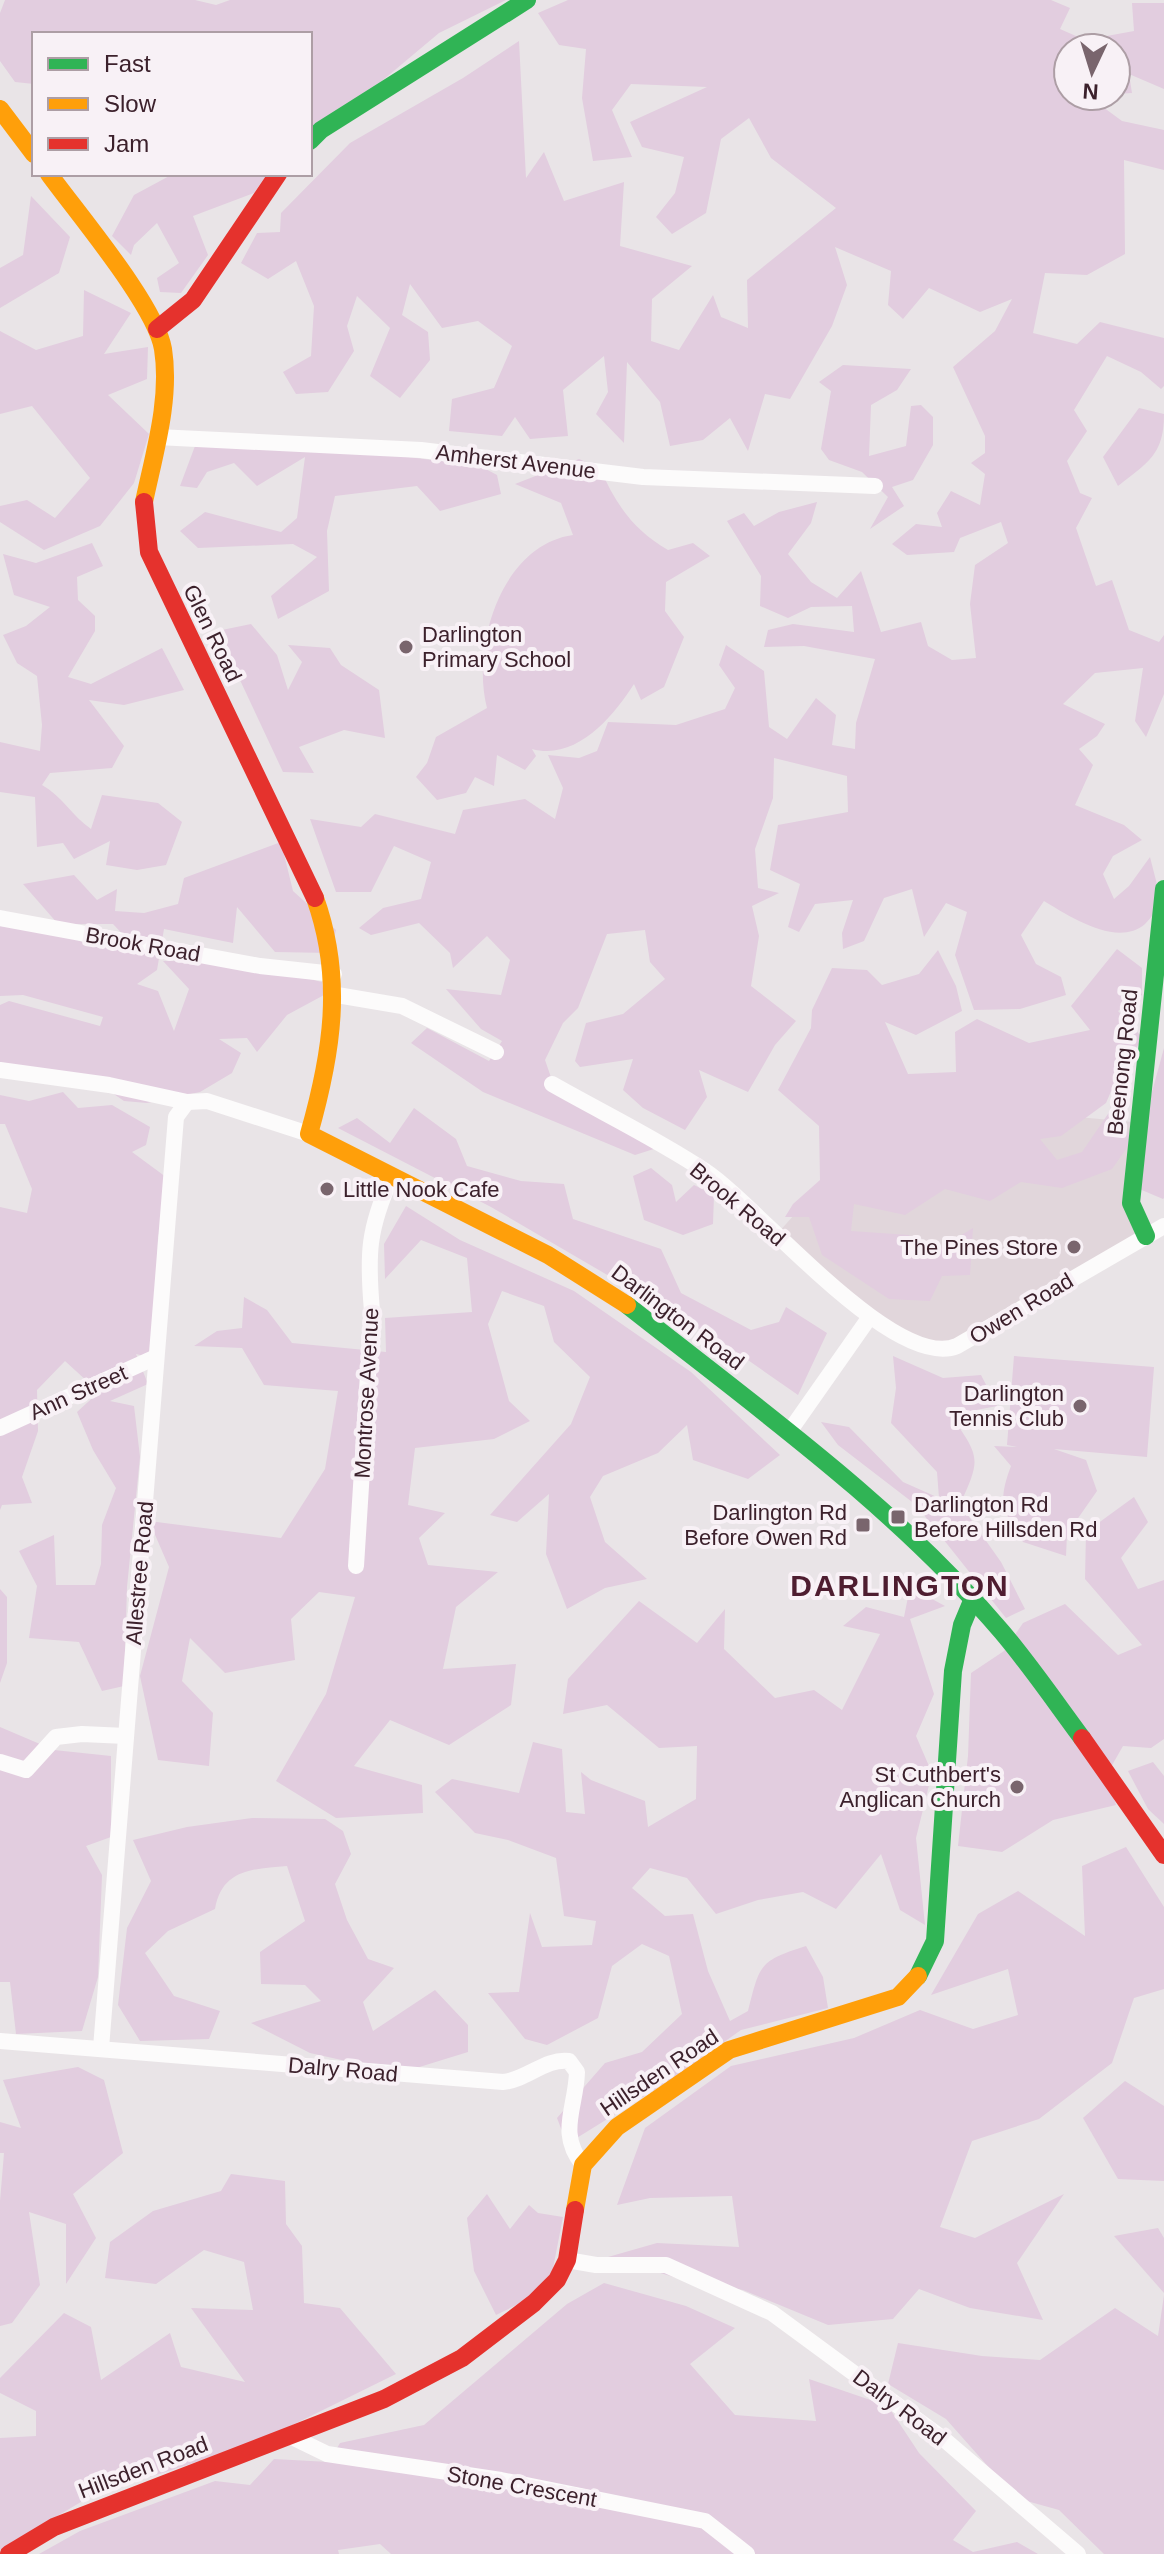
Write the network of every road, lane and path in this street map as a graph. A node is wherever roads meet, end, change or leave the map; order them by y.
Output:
1 (527, 0) edge
2 (0, 109) edge
3 (312, 139) edge
4 (32, 151) edge
5 (50, 176) edge
6 (277, 176) edge
7 (157, 329) junction
8 (157, 437) junction
9 (875, 486) dead end
10 (1164, 889) edge
11 (0, 918) edge
12 (334, 974) junction
13 (337, 995) junction
14 (496, 1052) dead end
15 (0, 1070) edge
16 (552, 1084) dead end
17 (187, 1102) junction
18 (309, 1134) junction
19 (392, 1176) junction
20 (1164, 1226) edge
21 (1146, 1236) junction
22 (869, 1318) junction
23 (156, 1357) junction
24 (0, 1428) edge
25 (789, 1432) junction
26 (356, 1566) dead end
27 (972, 1601) junction
28 (126, 1736) junction
29 (0, 1762) edge
30 (1164, 1855) edge
31 (0, 2041) edge
32 (101, 2048) junction
33 (583, 2165) junction
34 (567, 2260) junction
35 (290, 2436) junction
36 (9, 2554) edge
37 (747, 2554) edge
38 (1078, 2554) edge

1 - 3 street
2 - 4 street
5 - 7 street
6 - 7 street
7 - 8 street, Glen Road
8 - 9 street, Amherst Avenue
8 - 12 street, Glen Road
10 - 21 street, Beenong Road
11 - 12 street, Brook Road
12 - 13 street, Glen Road
13 - 14 street
13 - 18 street, Glen Road
15 - 17 street, Darlington Road
16 - 22 street, Brook Road
17 - 18 street, Darlington Road
17 - 23 street, Allestree Road
18 - 19 street, Darlington Road
19 - 25 street, Darlington Road
19 - 26 street, Montrose Avenue
20 - 21 street, Owen Road
21 - 22 street, Owen Road
22 - 25 street
23 - 24 street, Ann Street
23 - 28 street, Allestree Road
25 - 27 street, Darlington Road
27 - 30 street, Darlington Road
27 - 33 street, Hillsden Road
28 - 29 street
28 - 32 street, Allestree Road
31 - 32 street, Dalry Road
32 - 33 street, Dalry Road
33 - 34 street, Hillsden Road
34 - 35 street, Hillsden Road
34 - 38 street, Dalry Road
35 - 36 street, Hillsden Road
35 - 37 street, Stone Crescent

